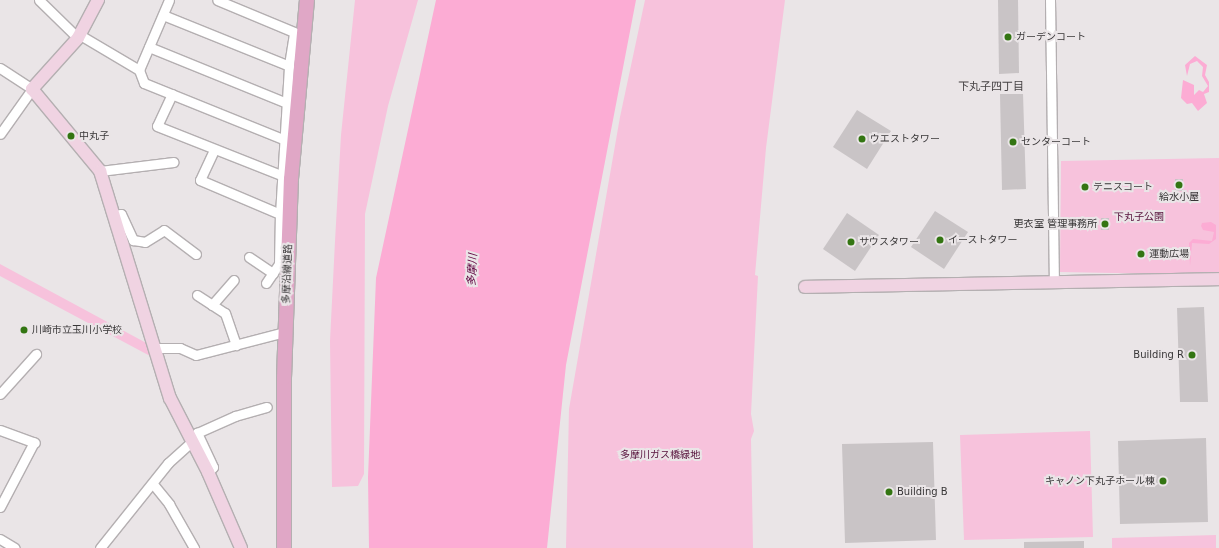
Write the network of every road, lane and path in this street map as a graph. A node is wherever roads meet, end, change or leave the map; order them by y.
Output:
1 (39, 0) edge
2 (98, 0) edge
3 (169, 0) edge
4 (217, 0) edge
5 (307, 0) edge
6 (1050, 0) edge
7 (163, 15) junction
8 (79, 37) junction
9 (149, 47) junction
10 (289, 66) junction
11 (0, 68) edge
12 (139, 70) junction
13 (32, 89) junction
14 (172, 94) junction
15 (287, 104) junction
16 (0, 134) edge
17 (285, 140) junction
18 (214, 150) junction
19 (173, 162) dead end
20 (100, 171) junction
21 (286, 177) junction
22 (280, 214) junction
23 (115, 215) junction
24 (196, 254) dead end
25 (249, 257) dead end
26 (283, 265) junction
27 (273, 273) junction
28 (1219, 279) edge
29 (234, 280) dead end
30 (1054, 282) junction
31 (266, 283) dead end
32 (805, 287) dead end
33 (196, 295) dead end
34 (212, 305) junction
35 (285, 332) junction
36 (236, 345) junction
37 (155, 348) junction
38 (36, 354) dead end
39 (0, 394) edge
40 (267, 407) dead end
41 (0, 430) edge
42 (191, 442) junction
43 (208, 472) junction
44 (153, 484) junction
45 (0, 507) edge
46 (0, 539) edge
47 (15, 548) edge
48 (100, 548) edge
49 (194, 548) edge
50 (241, 548) edge
51 (284, 548) edge

1 - 8 street
2 - 8 street
3 - 7 street
4 - 10 street
5 - 21 main road, 多摩沿線道路
6 - 30 street
7 - 9 street
7 - 10 street
8 - 12 street
8 - 13 street
9 - 12 street
9 - 15 street
10 - 15 street
11 - 13 street
12 - 14 street
13 - 16 street
13 - 20 street
14 - 17 street
14 - 18 street
15 - 17 street
17 - 21 street
18 - 21 street
18 - 22 street
19 - 20 street
20 - 23 street
21 - 22 street
21 - 26 main road, 多摩沿線道路
22 - 26 street
23 - 24 street
23 - 37 street
25 - 27 street
26 - 27 street
26 - 35 main road, 多摩沿線道路
27 - 31 street
28 - 30 street
29 - 34 street
30 - 32 street
33 - 34 street
34 - 36 street
35 - 36 street
35 - 51 main road, 多摩沿線道路
36 - 37 street
37 - 42 street
38 - 39 street
40 - 43 street
41 - 45 street
42 - 43 street
42 - 44 street
43 - 50 street
44 - 48 street
44 - 49 street
46 - 47 street

